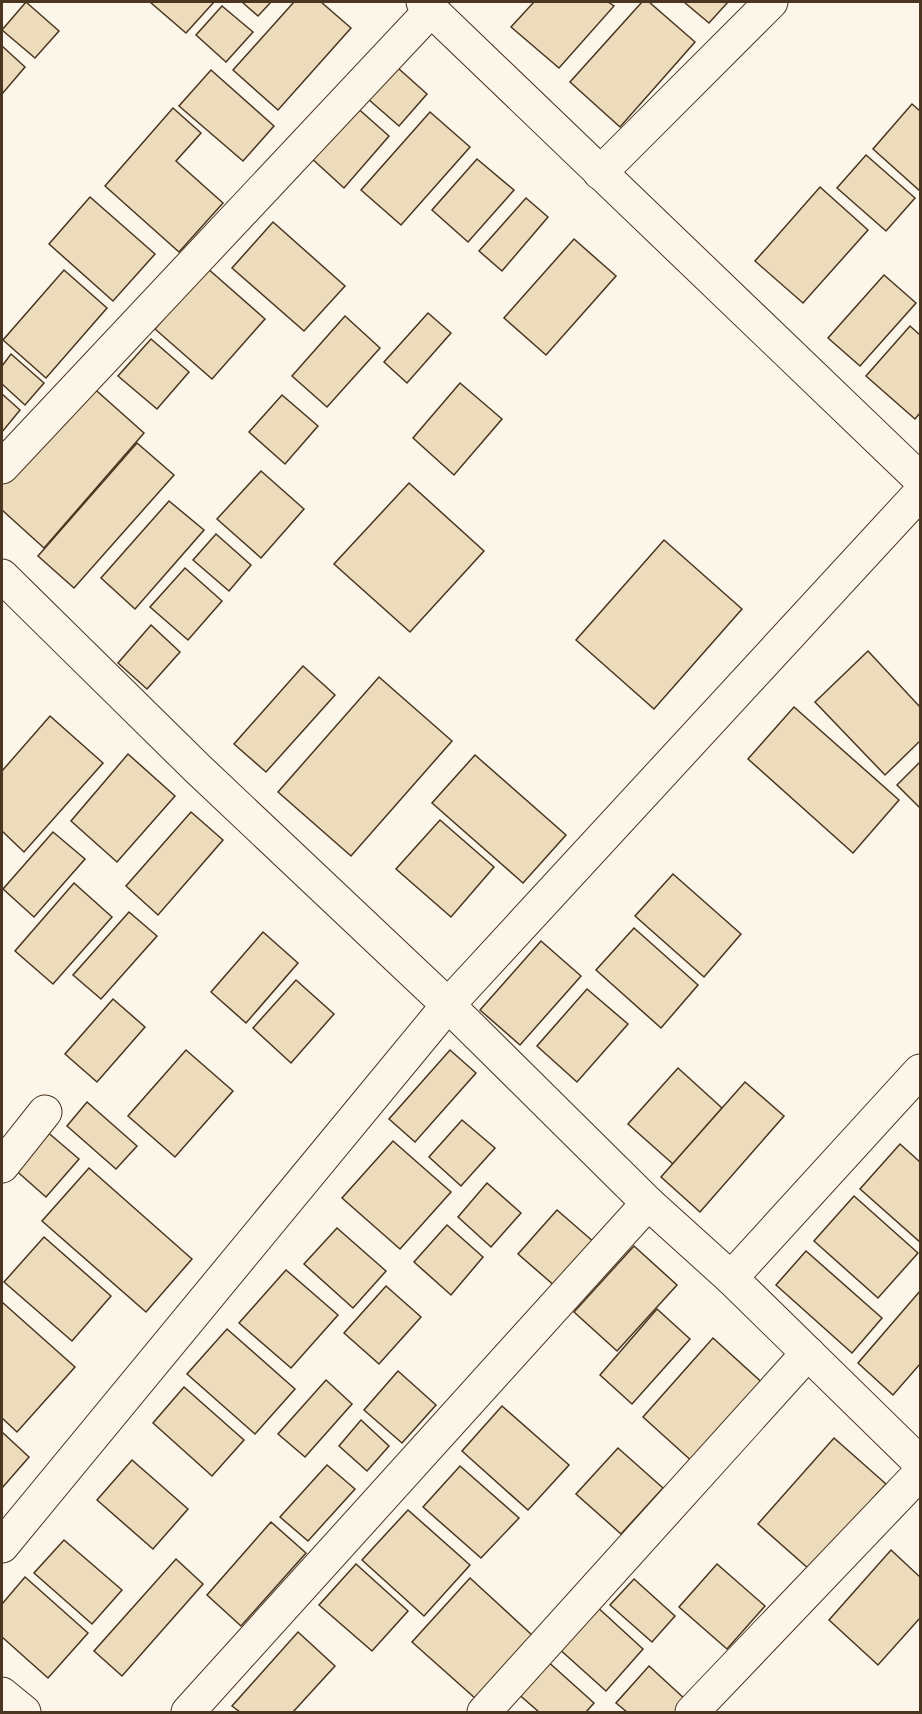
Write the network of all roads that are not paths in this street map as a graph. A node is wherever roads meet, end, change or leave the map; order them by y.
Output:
1 (771, 2) edge
2 (428, 5) edge
3 (600, 173) junction
4 (2, 466) edge
5 (921, 479) edge
6 (921, 493) edge
7 (2, 576) edge
8 (448, 1005) junction
9 (921, 1071) edge
10 (45, 1112) dead end
11 (2, 1166) edge
12 (648, 1203) junction
13 (731, 1278) junction
14 (807, 1353) junction
15 (921, 1463) edge
16 (921, 1473) edge
17 (2, 1546) edge
18 (2, 1694) edge
19 (24, 1713) edge
20 (188, 1713) edge
21 (484, 1713) edge
22 (692, 1713) edge

1 - 3 street
2 - 3 street
2 - 4 street
3 - 5 street
6 - 8 street
7 - 8 street
8 - 12 street
8 - 17 street
9 - 13 street
10 - 11 street
12 - 13 street
12 - 20 street
13 - 14 street
14 - 15 street
14 - 21 street
16 - 22 street
18 - 19 street

